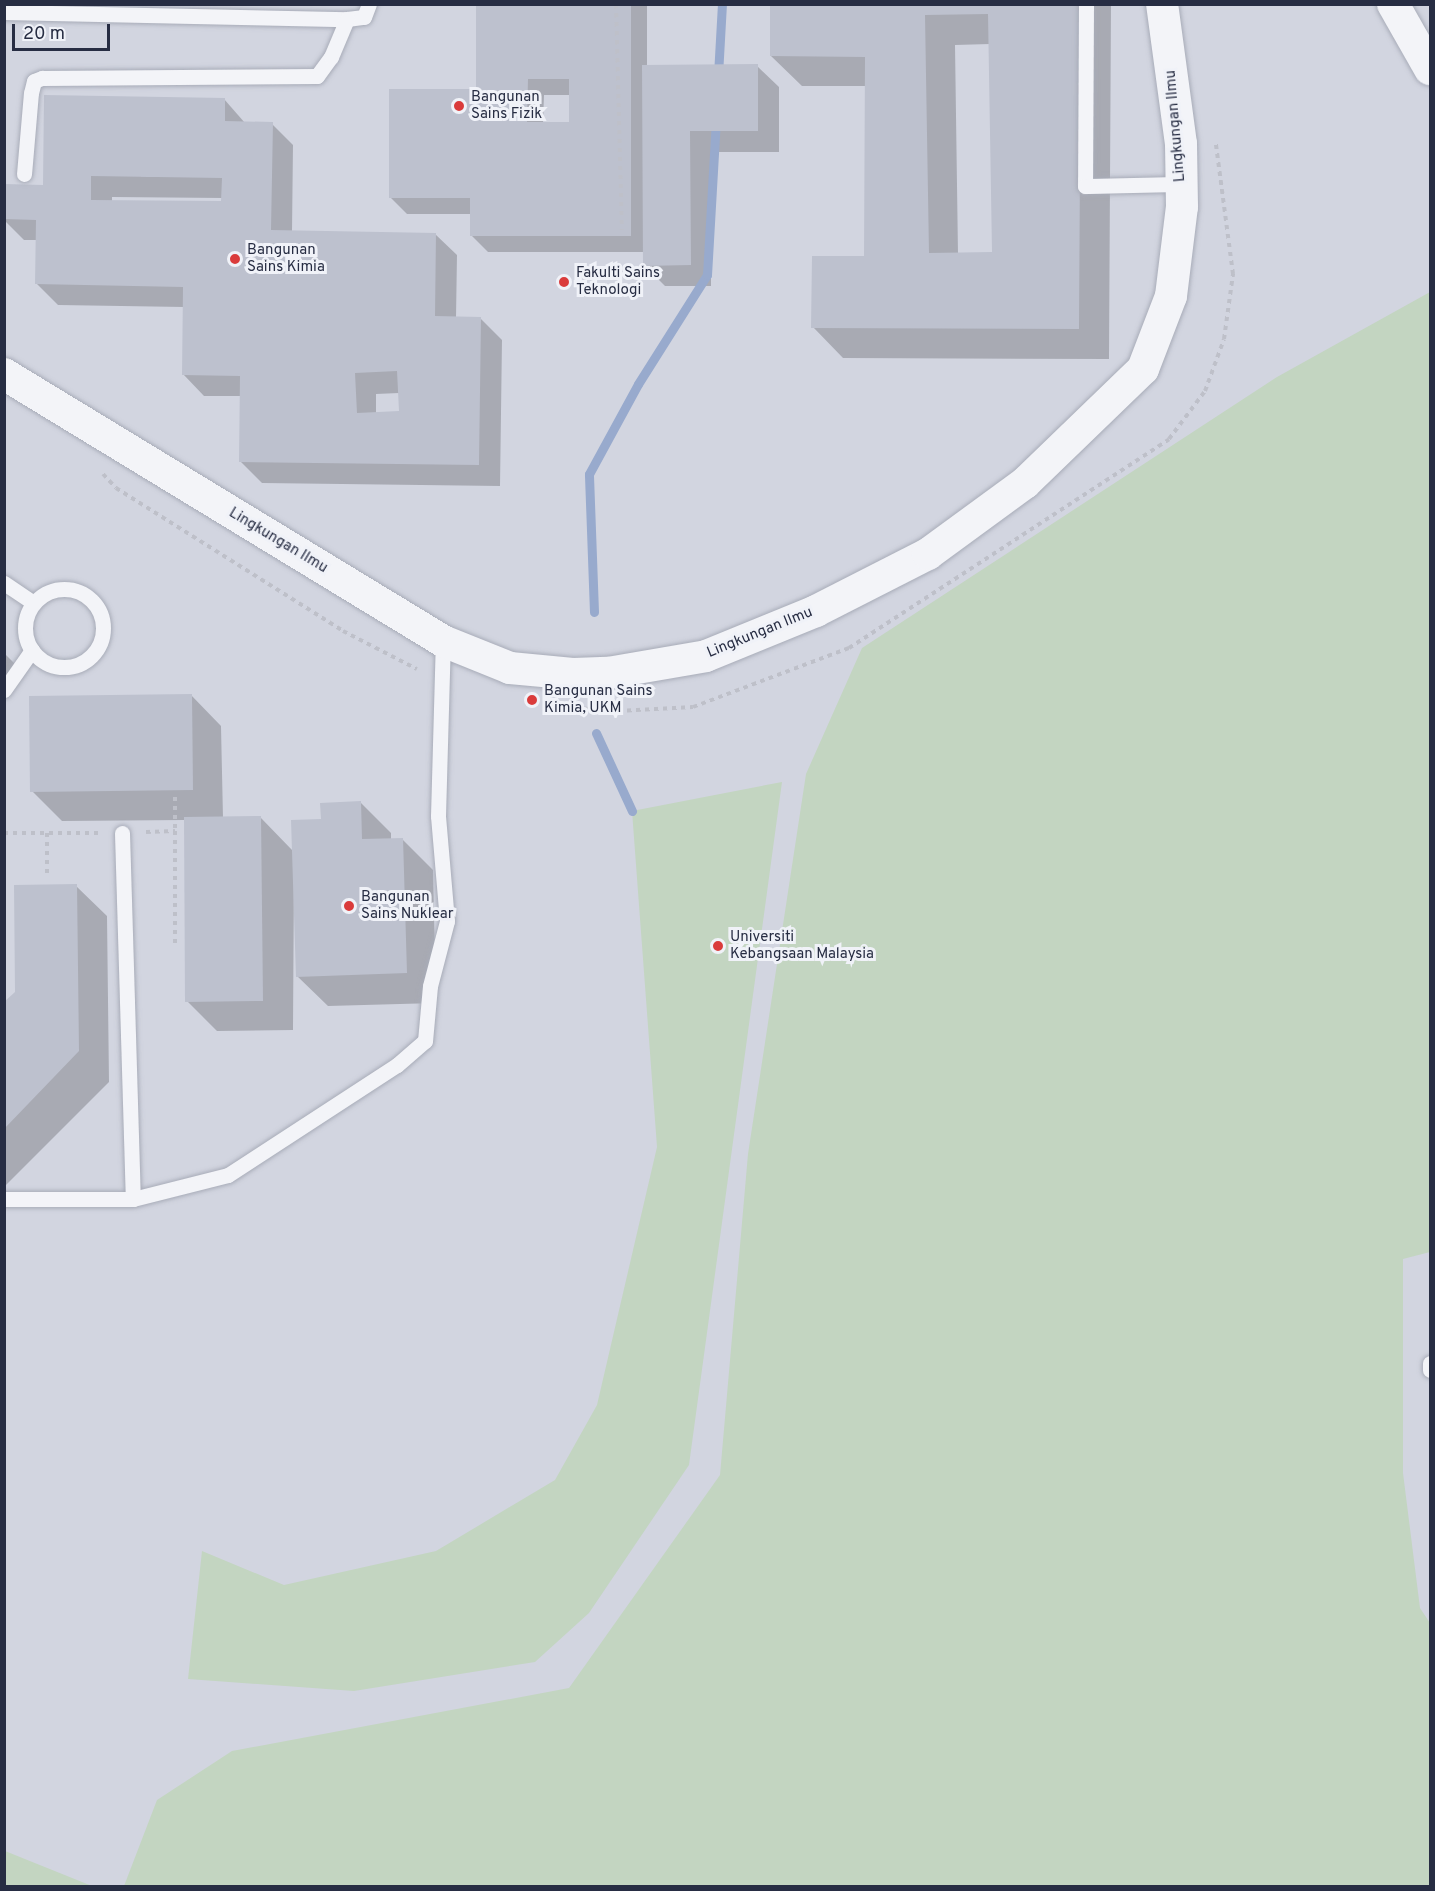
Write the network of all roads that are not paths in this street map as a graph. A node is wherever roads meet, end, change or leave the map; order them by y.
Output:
1 (369, 4) edge
2 (1086, 4) edge
3 (1162, 4) edge
4 (1393, 4) edge
5 (4, 12) edge
6 (347, 19) junction
7 (1431, 69) edge
8 (24, 174) dead end
9 (1181, 184) junction
10 (4, 374) edge
11 (4, 583) edge
12 (34, 603) junction
13 (443, 641) junction
14 (32, 650) junction
15 (4, 690) edge
16 (122, 833) dead end
17 (4, 1199) edge
18 (133, 1199) junction
19 (1431, 1363) edge
20 (1431, 1370) edge

1 - 6 lane
2 - 9 lane
3 - 9 street, Lingkungan Ilmu
4 - 7 street
5 - 6 lane
6 - 8 lane
9 - 13 street, Lingkungan Ilmu
10 - 13 street, Lingkungan Ilmu
11 - 12 lane
12 - 14 lane
12 - 14 lane
13 - 18 lane
14 - 15 lane
16 - 18 lane
17 - 18 lane
19 - 20 lane

